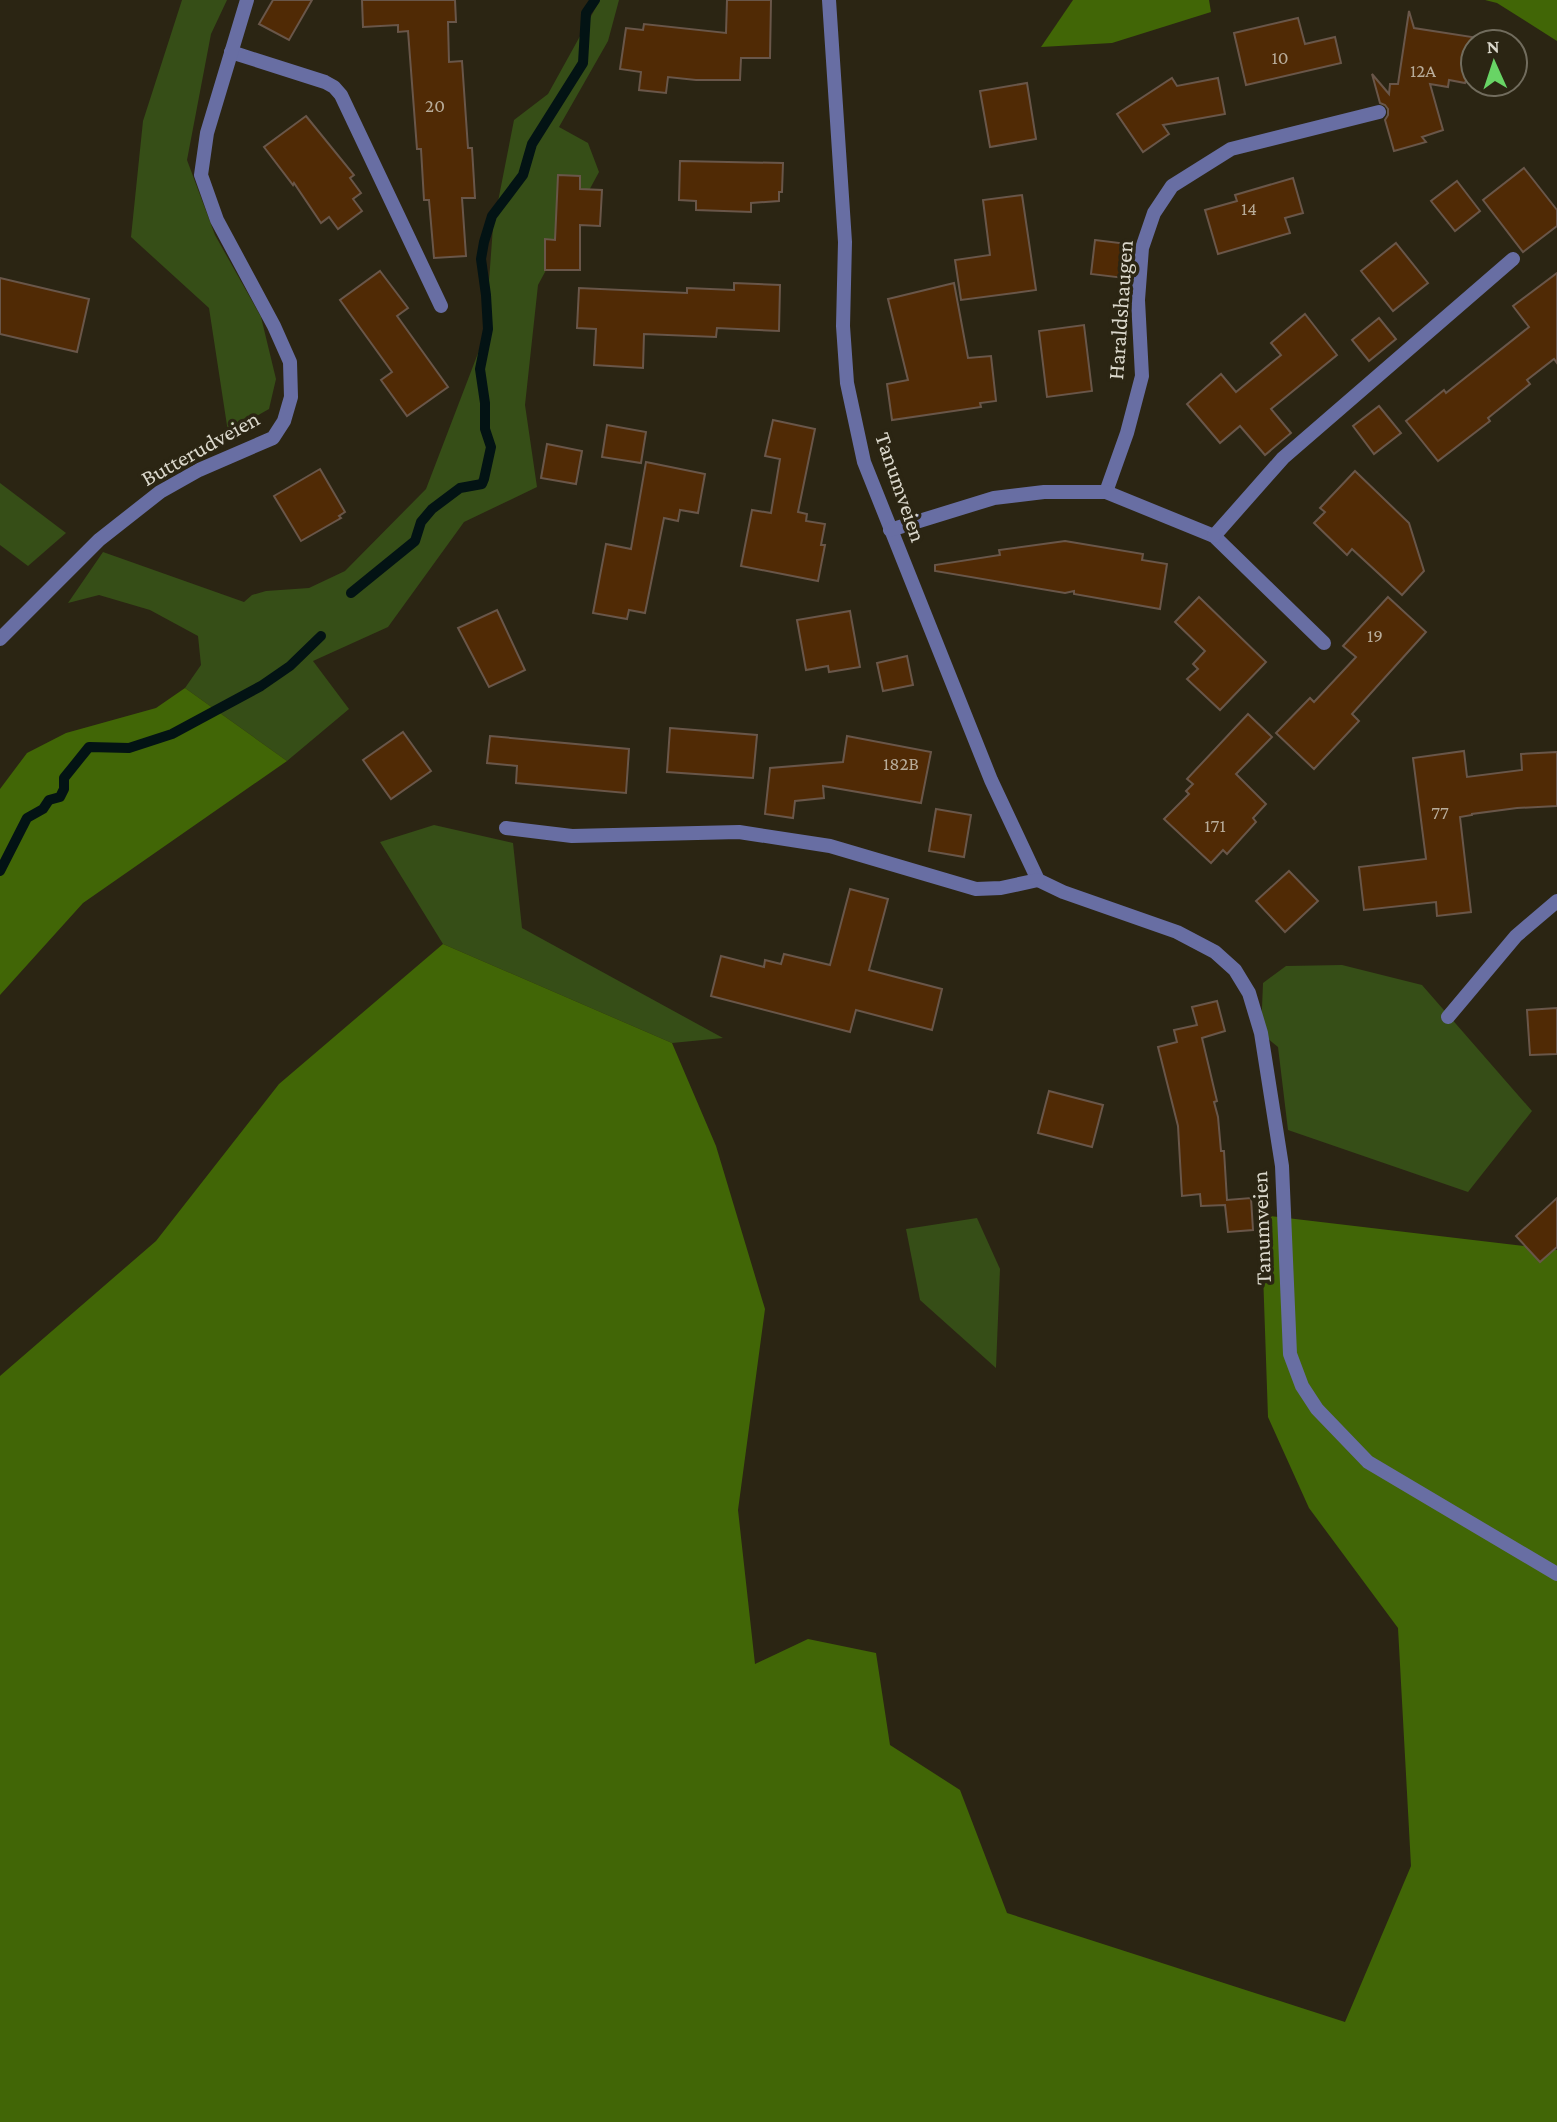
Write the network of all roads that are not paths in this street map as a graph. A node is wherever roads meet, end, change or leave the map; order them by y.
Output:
1 (247, 0) edge
2 (830, 0) edge
3 (231, 52) junction
4 (1379, 113) dead end
5 (1513, 259) dead end
6 (441, 306) dead end
7 (1106, 492) junction
8 (890, 530) junction
9 (1214, 536) junction
10 (0, 639) edge
11 (1324, 642) dead end
12 (506, 828) dead end
13 (1038, 880) junction
14 (1557, 901) edge
15 (1448, 1017) dead end
16 (1557, 1574) edge

1 - 3 street, Butterudveien
2 - 8 street, Tanumveien
3 - 6 street
3 - 10 street, Butterudveien
4 - 7 street, Haraldshaugen
5 - 9 street
7 - 8 street
7 - 9 street
8 - 13 street, Tanumveien
9 - 11 street
12 - 13 street
13 - 16 street, Tanumveien
14 - 15 street

